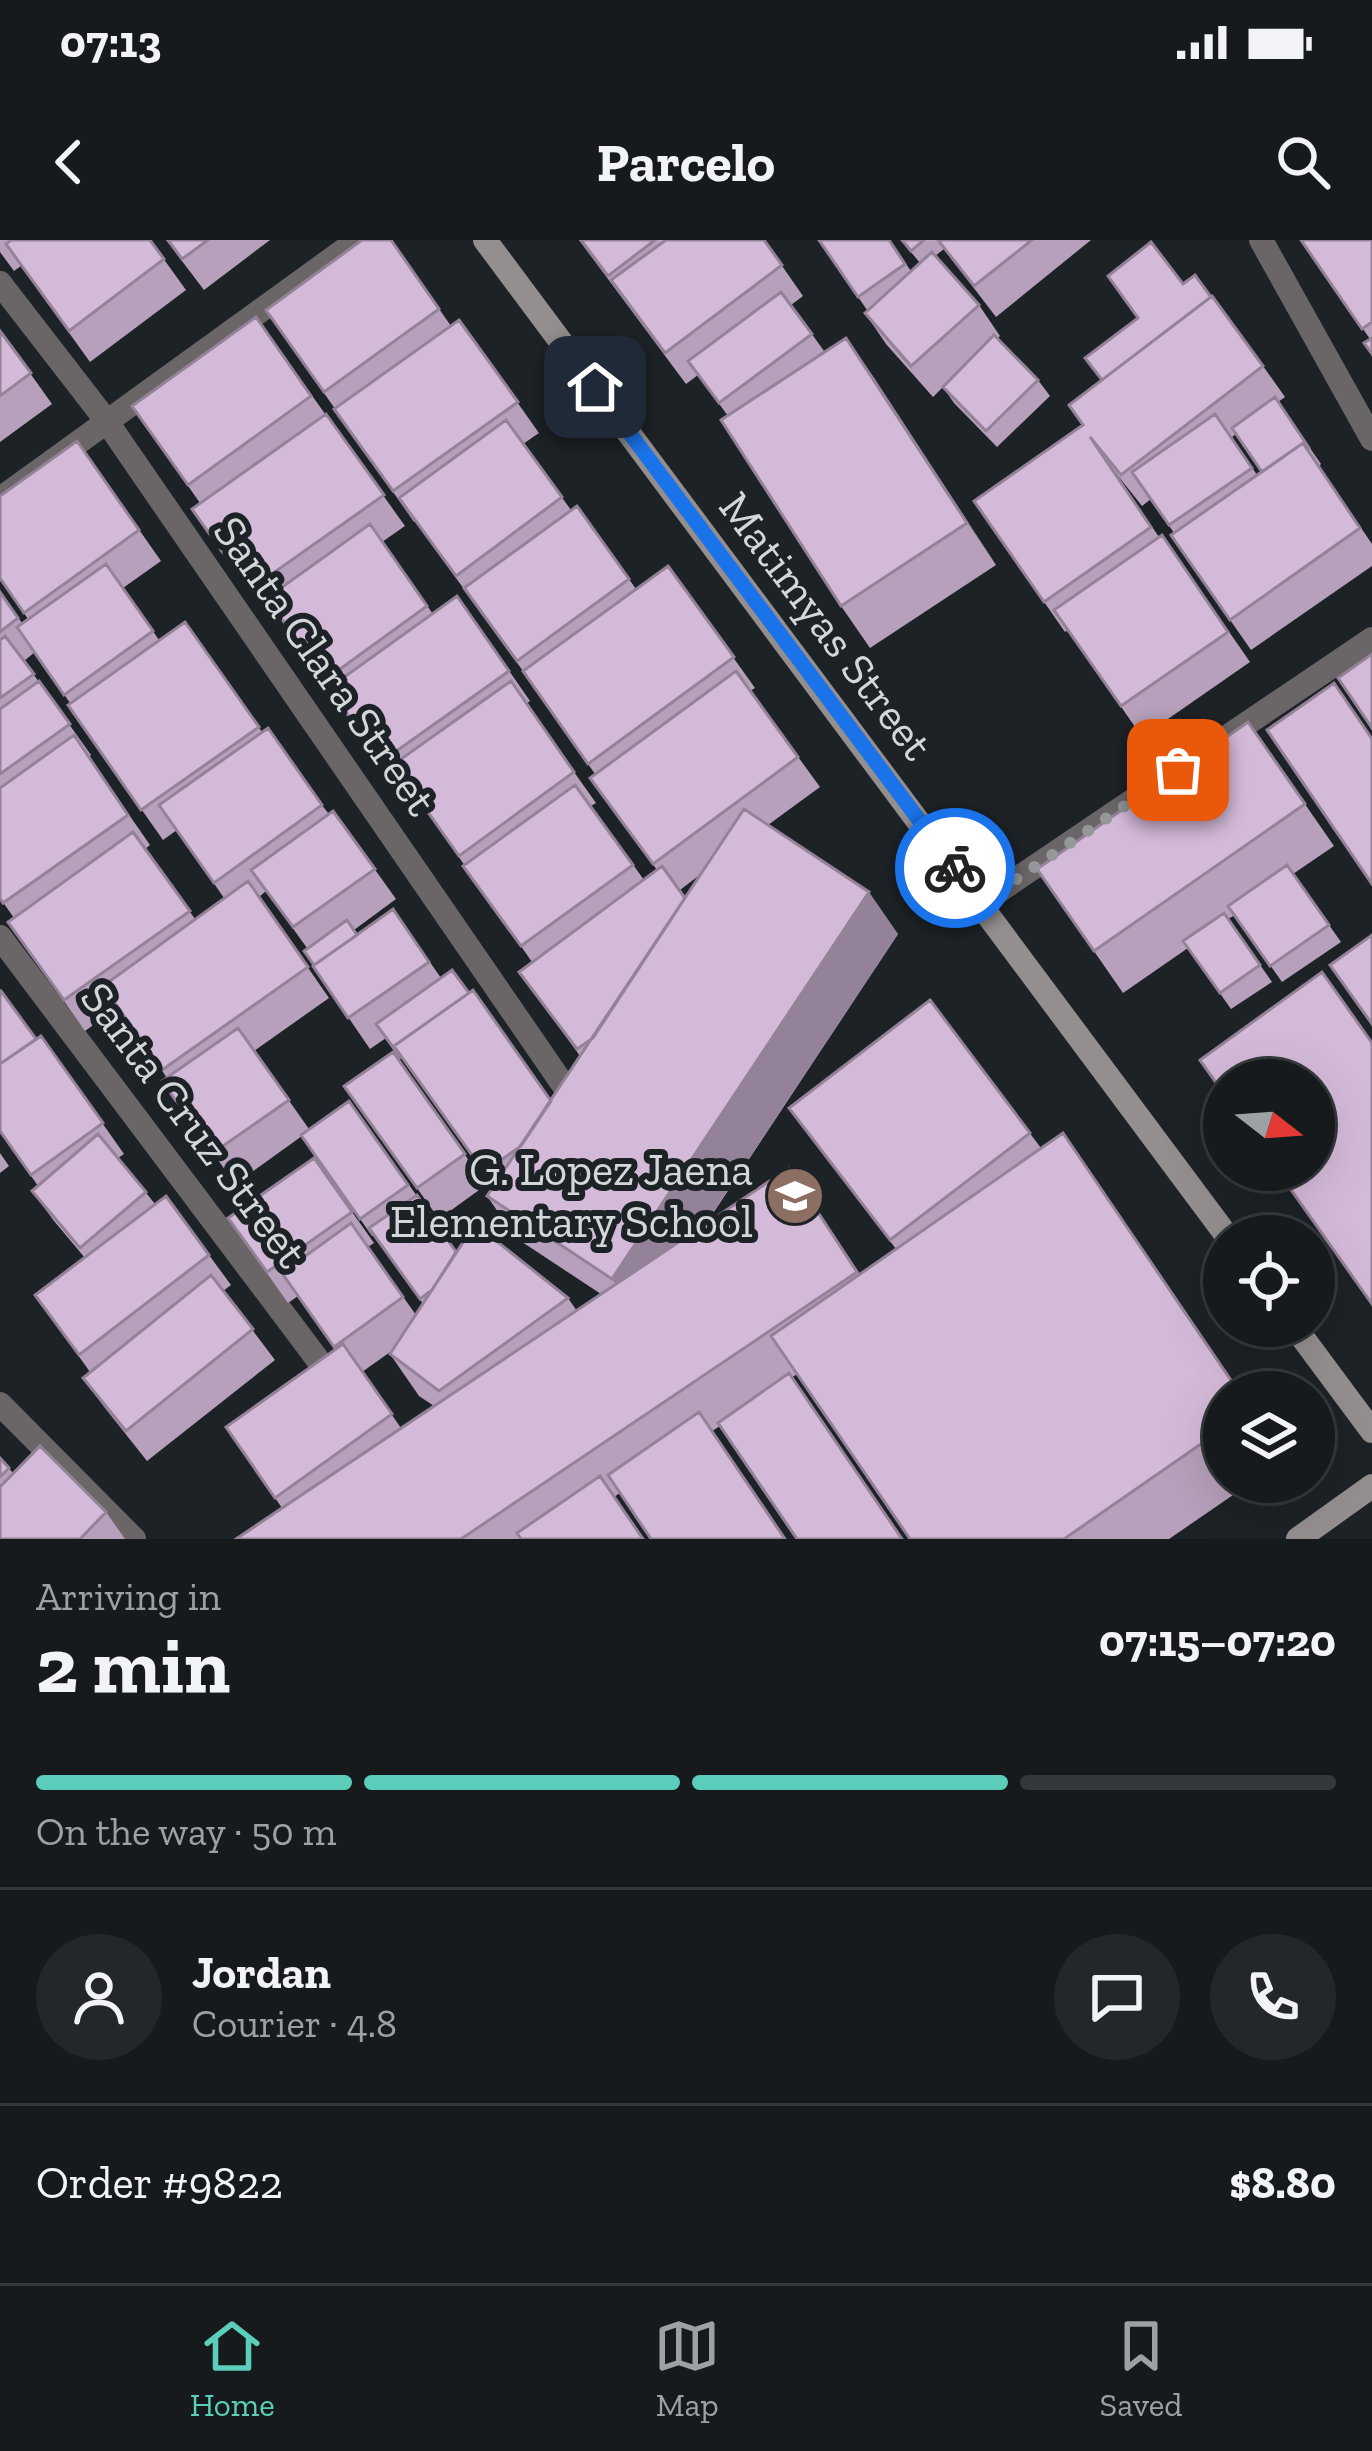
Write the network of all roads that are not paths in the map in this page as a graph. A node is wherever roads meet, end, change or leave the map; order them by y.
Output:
1 (358, 240) edge
2 (485, 240) edge
3 (1261, 240) edge
4 (0, 283) edge
5 (105, 419) junction
6 (1372, 439) edge
7 (0, 499) edge
8 (1372, 639) edge
9 (981, 903) junction
10 (0, 937) edge
11 (575, 1102) edge
12 (1212, 1215) edge
13 (1309, 1347) edge
14 (321, 1364) edge
15 (0, 1404) edge
16 (1372, 1432) edge
17 (1372, 1486) edge
18 (134, 1539) edge
19 (1298, 1539) edge

1 - 5 street
2 - 9 street, Matimyas Street
3 - 6 street
4 - 5 street, Santa Clara Street
5 - 7 street
5 - 11 street, Santa Clara Street
8 - 9 street
9 - 12 street, Matimyas Street
10 - 14 street, Santa Cruz Street
13 - 16 street
15 - 18 street
17 - 19 street

